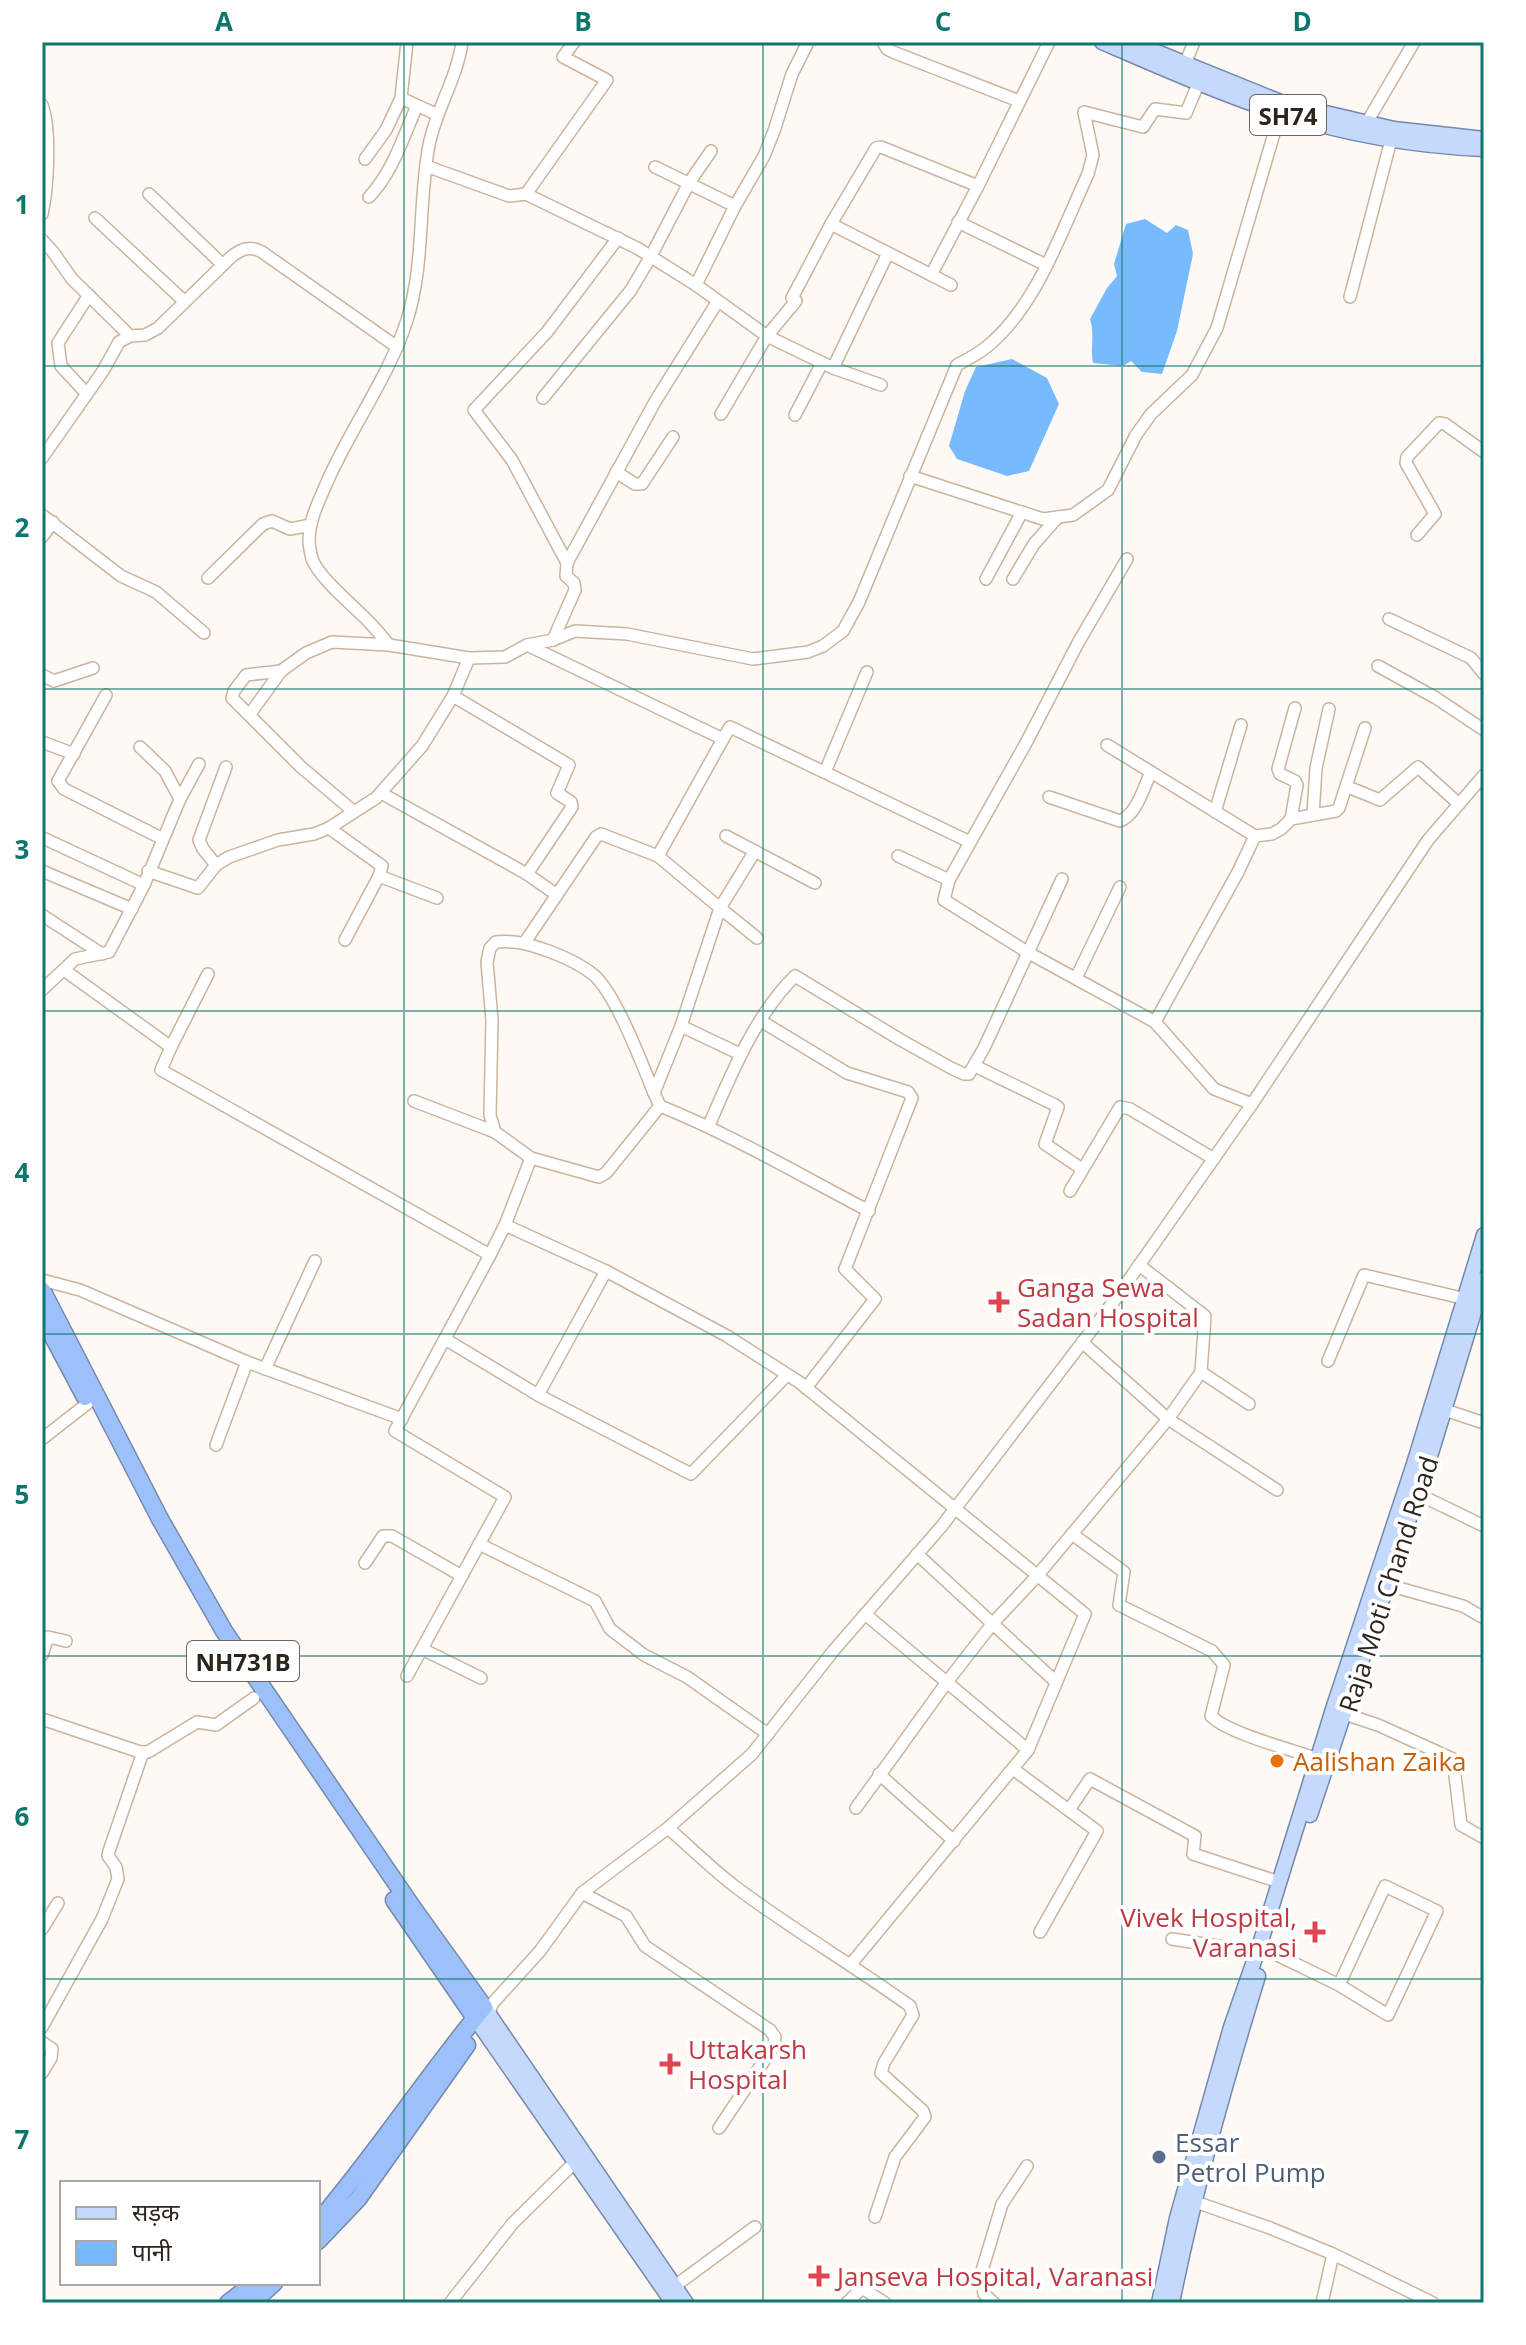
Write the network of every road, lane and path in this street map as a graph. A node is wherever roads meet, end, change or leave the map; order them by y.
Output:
1 (407, 42) edge
2 (462, 42) edge
3 (574, 42) edge
4 (808, 42) edge
5 (883, 42) edge
6 (1049, 42) edge
7 (1102, 42) edge
8 (1132, 42) edge
9 (1194, 42) edge
10 (1414, 42) edge
11 (1185, 64) junction
12 (1199, 82) junction
13 (401, 98) junction
14 (1019, 101) junction
15 (42, 105) edge
16 (417, 106) junction
17 (1280, 113) junction
18 (436, 114) junction
19 (1366, 124) junction
20 (1484, 139) edge
21 (1391, 140) junction
22 (1484, 149) edge
23 (711, 151) dead end
24 (365, 159) dead end
25 (426, 166) junction
26 (655, 167) dead end
27 (689, 183) junction
28 (978, 186) junction
29 (149, 194) dead end
30 (526, 194) junction
31 (369, 197) dead end
32 (735, 206) junction
33 (42, 214) edge
34 (95, 218) dead end
35 (958, 222) junction
36 (831, 224) junction
37 (618, 238) junction
38 (42, 240) edge
39 (888, 253) junction
40 (651, 256) junction
41 (223, 265) junction
42 (1046, 265) junction
43 (931, 275) junction
44 (696, 285) junction
45 (951, 285) dead end
46 (89, 295) junction
47 (1350, 297) dead end
48 (718, 301) junction
49 (185, 302) junction
50 (130, 336) junction
51 (767, 336) junction
52 (397, 347) junction
53 (827, 366) junction
54 (881, 385) dead end
55 (86, 393) junction
56 (543, 398) dead end
57 (721, 414) dead end
58 (795, 415) dead end
59 (673, 437) dead end
60 (1484, 452) edge
61 (42, 458) edge
62 (616, 472) junction
63 (910, 476) junction
64 (1022, 512) junction
65 (42, 515) edge
66 (1058, 517) junction
67 (53, 522) junction
68 (311, 525) junction
69 (1417, 535) dead end
70 (42, 537) edge
71 (1127, 559) dead end
72 (567, 563) junction
73 (208, 578) dead end
74 (986, 579) dead end
75 (1013, 579) dead end
76 (1389, 619) dead end
77 (204, 633) dead end
78 (553, 640) junction
79 (389, 645) junction
80 (527, 645) junction
81 (469, 658) junction
82 (1378, 666) dead end
83 (93, 668) dead end
84 (281, 671) junction
85 (867, 672) dead end
86 (1484, 674) edge
87 (42, 675) edge
88 (106, 695) dead end
89 (453, 696) junction
90 (1295, 708) dead end
91 (1329, 709) dead end
92 (250, 714) junction
93 (1241, 725) dead end
94 (1365, 728) dead end
95 (1484, 730) edge
96 (723, 739) junction
97 (42, 742) edge
98 (1107, 745) dead end
99 (140, 747) dead end
100 (74, 754) junction
101 (199, 764) dead end
102 (226, 767) dead end
103 (825, 772) junction
104 (1151, 772) junction
105 (1484, 775) edge
106 (1348, 787) junction
107 (381, 793) junction
108 (1049, 797) dead end
109 (180, 799) junction
110 (1459, 804) junction
111 (353, 811) junction
112 (1215, 812) junction
113 (1313, 815) junction
114 (1291, 819) junction
115 (329, 828) junction
116 (726, 836) dead end
117 (1255, 836) junction
118 (43, 838) edge
119 (163, 839) junction
120 (970, 842) junction
121 (755, 851) junction
122 (658, 856) junction
123 (898, 856) dead end
124 (216, 865) junction
125 (42, 871) edge
126 (148, 871) junction
127 (527, 874) junction
128 (379, 876) junction
129 (1062, 879) dead end
130 (949, 880) junction
131 (815, 883) dead end
132 (144, 885) junction
133 (1120, 887) dead end
134 (557, 895) junction
135 (437, 898) dead end
136 (720, 908) junction
137 (132, 909) junction
138 (42, 915) edge
139 (757, 938) dead end
140 (345, 940) dead end
141 (525, 942) junction
142 (1027, 952) junction
143 (102, 954) junction
144 (64, 970) junction
145 (208, 974) dead end
146 (1076, 978) junction
147 (42, 990) edge
148 (761, 1021) junction
149 (1155, 1022) junction
150 (681, 1026) junction
151 (171, 1047) junction
152 (740, 1054) junction
153 (975, 1066) junction
154 (654, 1093) junction
155 (414, 1101) dead end
156 (1252, 1104) junction
157 (660, 1106) junction
158 (709, 1125) junction
159 (495, 1132) junction
160 (531, 1158) junction
161 (1214, 1159) junction
162 (1082, 1169) junction
163 (1070, 1191) dead end
164 (869, 1211) junction
165 (505, 1225) junction
166 (1484, 1235) edge
167 (490, 1255) junction
168 (315, 1261) dead end
169 (1139, 1265) junction
170 (606, 1271) junction
171 (1484, 1279) edge
172 (42, 1280) edge
173 (42, 1290) edge
174 (1466, 1299) junction
175 (42, 1316) edge
176 (445, 1339) junction
177 (1082, 1342) junction
178 (1328, 1361) dead end
179 (247, 1362) junction
180 (265, 1369) junction
181 (1201, 1372) junction
182 (787, 1375) junction
183 (806, 1388) junction
184 (538, 1395) junction
185 (88, 1403) junction
186 (1249, 1404) dead end
187 (1439, 1408) junction
188 (402, 1419) junction
189 (1168, 1419) junction
190 (1484, 1423) edge
191 (42, 1439) edge
192 (216, 1445) dead end
193 (1277, 1490) dead end
194 (1418, 1494) junction
195 (954, 1509) junction
196 (1484, 1526) edge
197 (1072, 1534) junction
198 (479, 1544) junction
199 (917, 1554) junction
200 (365, 1563) dead end
201 (462, 1576) junction
202 (1037, 1576) junction
203 (1388, 1585) junction
204 (865, 1614) junction
205 (1484, 1618) edge
206 (993, 1623) junction
207 (66, 1641) dead end
208 (422, 1649) junction
209 (42, 1655) edge
210 (407, 1676) dead end
211 (481, 1678) dead end
212 (947, 1682) junction
213 (1056, 1682) junction
214 (254, 1698) junction
215 (1345, 1714) junction
216 (42, 1719) edge
217 (768, 1734) junction
218 (1028, 1750) junction
219 (143, 1752) junction
220 (1318, 1759) junction
221 (1013, 1769) junction
222 (879, 1774) junction
223 (856, 1808) dead end
224 (1069, 1810) junction
225 (668, 1828) junction
226 (1484, 1838) edge
227 (954, 1841) junction
228 (1279, 1882) junction
229 (582, 1893) junction
230 (58, 1903) dead end
231 (42, 1929) edge
232 (1040, 1932) dead end
233 (1172, 1939) dead end
234 (1262, 1951) junction
235 (851, 1964) junction
236 (1339, 1985) junction
237 (484, 2014) junction
238 (42, 2027) edge
239 (42, 2042) edge
240 (42, 2073) edge
241 (719, 2128) dead end
242 (575, 2162) junction
243 (1027, 2166) dead end
244 (1188, 2200) junction
245 (875, 2217) dead end
246 (320, 2220) edge
247 (755, 2227) dead end
248 (320, 2239) edge
249 (1333, 2254) junction
250 (251, 2285) edge
251 (272, 2285) edge
252 (675, 2286) junction
253 (228, 2303) edge
254 (252, 2303) edge
255 (450, 2303) edge
256 (673, 2303) edge
257 (686, 2303) edge
258 (847, 2303) edge
259 (885, 2303) edge
260 (994, 2303) edge
261 (1159, 2303) edge
262 (1172, 2303) edge
263 (1322, 2303) edge
264 (1433, 2303) edge

1 - 13 street
2 - 18 street
3 - 30 street
4 - 32 street
5 - 14 street
6 - 14 street
7 - 12 main road, SH74
8 - 11 main road, SH74
9 - 11 street
10 - 19 street
11 - 19 main road, SH74
12 - 17 main road, SH74
12 - 42 street
13 - 16 street
13 - 24 street
14 - 28 street
15 - 33 street
16 - 18 street
16 - 31 street
17 - 21 main road, SH74
17 - 66 street
18 - 25 street
19 - 20 main road, SH74
21 - 22 main road, SH74
21 - 47 street
23 - 27 street
25 - 30 street
25 - 52 street
26 - 27 street
27 - 32 street
27 - 40 street
28 - 35 street
28 - 36 street
29 - 41 street
30 - 37 street
32 - 44 street
34 - 49 street
35 - 42 street
35 - 43 street
36 - 39 street
36 - 51 street
37 - 40 street
37 - 72 street
38 - 46 street
39 - 43 street
39 - 53 street
40 - 44 street
40 - 56 street
41 - 49 street
41 - 52 street
42 - 63 street
43 - 45 street
44 - 48 street
46 - 50 street
46 - 55 street
48 - 51 street
48 - 62 street
49 - 50 street
50 - 55 street
51 - 53 street
51 - 57 street
52 - 68 street
53 - 54 street
53 - 58 street
55 - 61 street
59 - 62 street
60 - 69 street
62 - 72 street
63 - 64 street
63 - 78 street
64 - 66 street
64 - 74 street
65 - 67 street
66 - 75 street
67 - 70 street
67 - 77 street
68 - 73 street
68 - 79 street
71 - 120 street
72 - 78 street
76 - 86 street
78 - 80 street
79 - 81 street
79 - 84 street
80 - 81 street
80 - 96 street
81 - 89 street
82 - 95 street
83 - 87 street
84 - 92 street
84 - 92 street
85 - 103 street
88 - 100 street
89 - 107 street
89 - 127 street
90 - 114 street
91 - 113 street
92 - 111 street
93 - 112 street
94 - 106 street
96 - 103 street
96 - 122 street
97 - 100 street
98 - 104 street
99 - 109 street
100 - 119 street
101 - 109 street
102 - 124 street
103 - 120 street
104 - 108 street
104 - 112 street
105 - 110 street
106 - 110 street
106 - 113 street
107 - 111 street
107 - 127 street
109 - 119 street
110 - 156 street
111 - 115 street
112 - 117 street
113 - 114 street
114 - 117 street
115 - 124 street
115 - 128 street
116 - 121 street
117 - 149 street
118 - 132 street
119 - 126 street
120 - 130 street
121 - 131 street
121 - 136 street
122 - 134 street
122 - 136 street
123 - 130 street
124 - 126 street
125 - 137 street
126 - 132 street
127 - 134 street
128 - 135 street
128 - 140 street
129 - 142 street
130 - 142 street
132 - 137 street
133 - 146 street
134 - 141 street
136 - 139 street
136 - 150 street
137 - 143 street
138 - 143 street
141 - 154 street
141 - 159 street
142 - 146 street
142 - 153 street
143 - 144 street
144 - 147 street
144 - 151 street
145 - 151 street
146 - 149 street
148 - 152 street
148 - 153 street
148 - 164 street
149 - 156 street
150 - 152 street
150 - 154 street
151 - 167 street
152 - 158 street
153 - 162 street
154 - 157 street
155 - 159 street
156 - 161 street
157 - 158 street
157 - 160 street
158 - 164 street
159 - 160 street
160 - 165 street
161 - 162 street
161 - 169 street
162 - 163 street
164 - 183 street
165 - 167 street
165 - 170 street
166 - 174 main road
167 - 176 street
168 - 180 street
169 - 177 street
169 - 181 street
170 - 182 street
170 - 184 street
171 - 187 main road, Raja Moti Chand Road
172 - 179 street
173 - 237 highway, NH731B
174 - 178 street
174 - 187 main road
175 - 185 highway, NH731B
176 - 184 street
176 - 188 street
177 - 189 street
177 - 195 street
179 - 180 street
179 - 192 street
180 - 188 street
181 - 186 street
181 - 189 street
182 - 183 street
182 - 184 street
183 - 195 street
185 - 191 street
185 - 214 highway, NH731B
187 - 190 street
187 - 194 main road, Raja Moti Chand Road
187 - 220 main road
188 - 198 street
189 - 193 street
189 - 197 street
194 - 196 street
194 - 203 main road, Raja Moti Chand Road
195 - 199 street
195 - 202 street
197 - 202 street
197 - 220 street
198 - 201 street
198 - 217 street
199 - 204 street
199 - 206 street
200 - 201 street
201 - 208 street
202 - 206 street
202 - 213 street
203 - 205 street
203 - 215 main road, Raja Moti Chand Road
204 - 212 street
204 - 217 street
206 - 212 street
206 - 213 street
207 - 209 street
208 - 210 street
208 - 211 street
212 - 218 street
212 - 222 street
213 - 218 street
214 - 219 street
214 - 237 highway, NH731B
215 - 226 street
215 - 234 main road, Raja Moti Chand Road
216 - 219 street
217 - 225 street
218 - 221 street
219 - 238 street
220 - 228 main road
221 - 224 street
221 - 227 street
222 - 223 street
222 - 227 street
224 - 228 street
224 - 232 street
225 - 229 street
225 - 235 street
227 - 235 street
228 - 234 main road
229 - 237 street
229 - 241 street
230 - 231 street
233 - 234 street
234 - 236 street
234 - 244 main road, Raja Moti Chand Road
235 - 245 street
236 - 236 street
237 - 242 main road
237 - 246 highway
237 - 248 highway
237 - 252 main road
239 - 240 street
242 - 255 street
242 - 256 main road
243 - 260 street
244 - 249 street
244 - 261 main road
244 - 262 main road, Raja Moti Chand Road
247 - 252 street
249 - 263 street
249 - 264 street
250 - 253 highway
251 - 254 highway
252 - 257 main road
258 - 259 street

